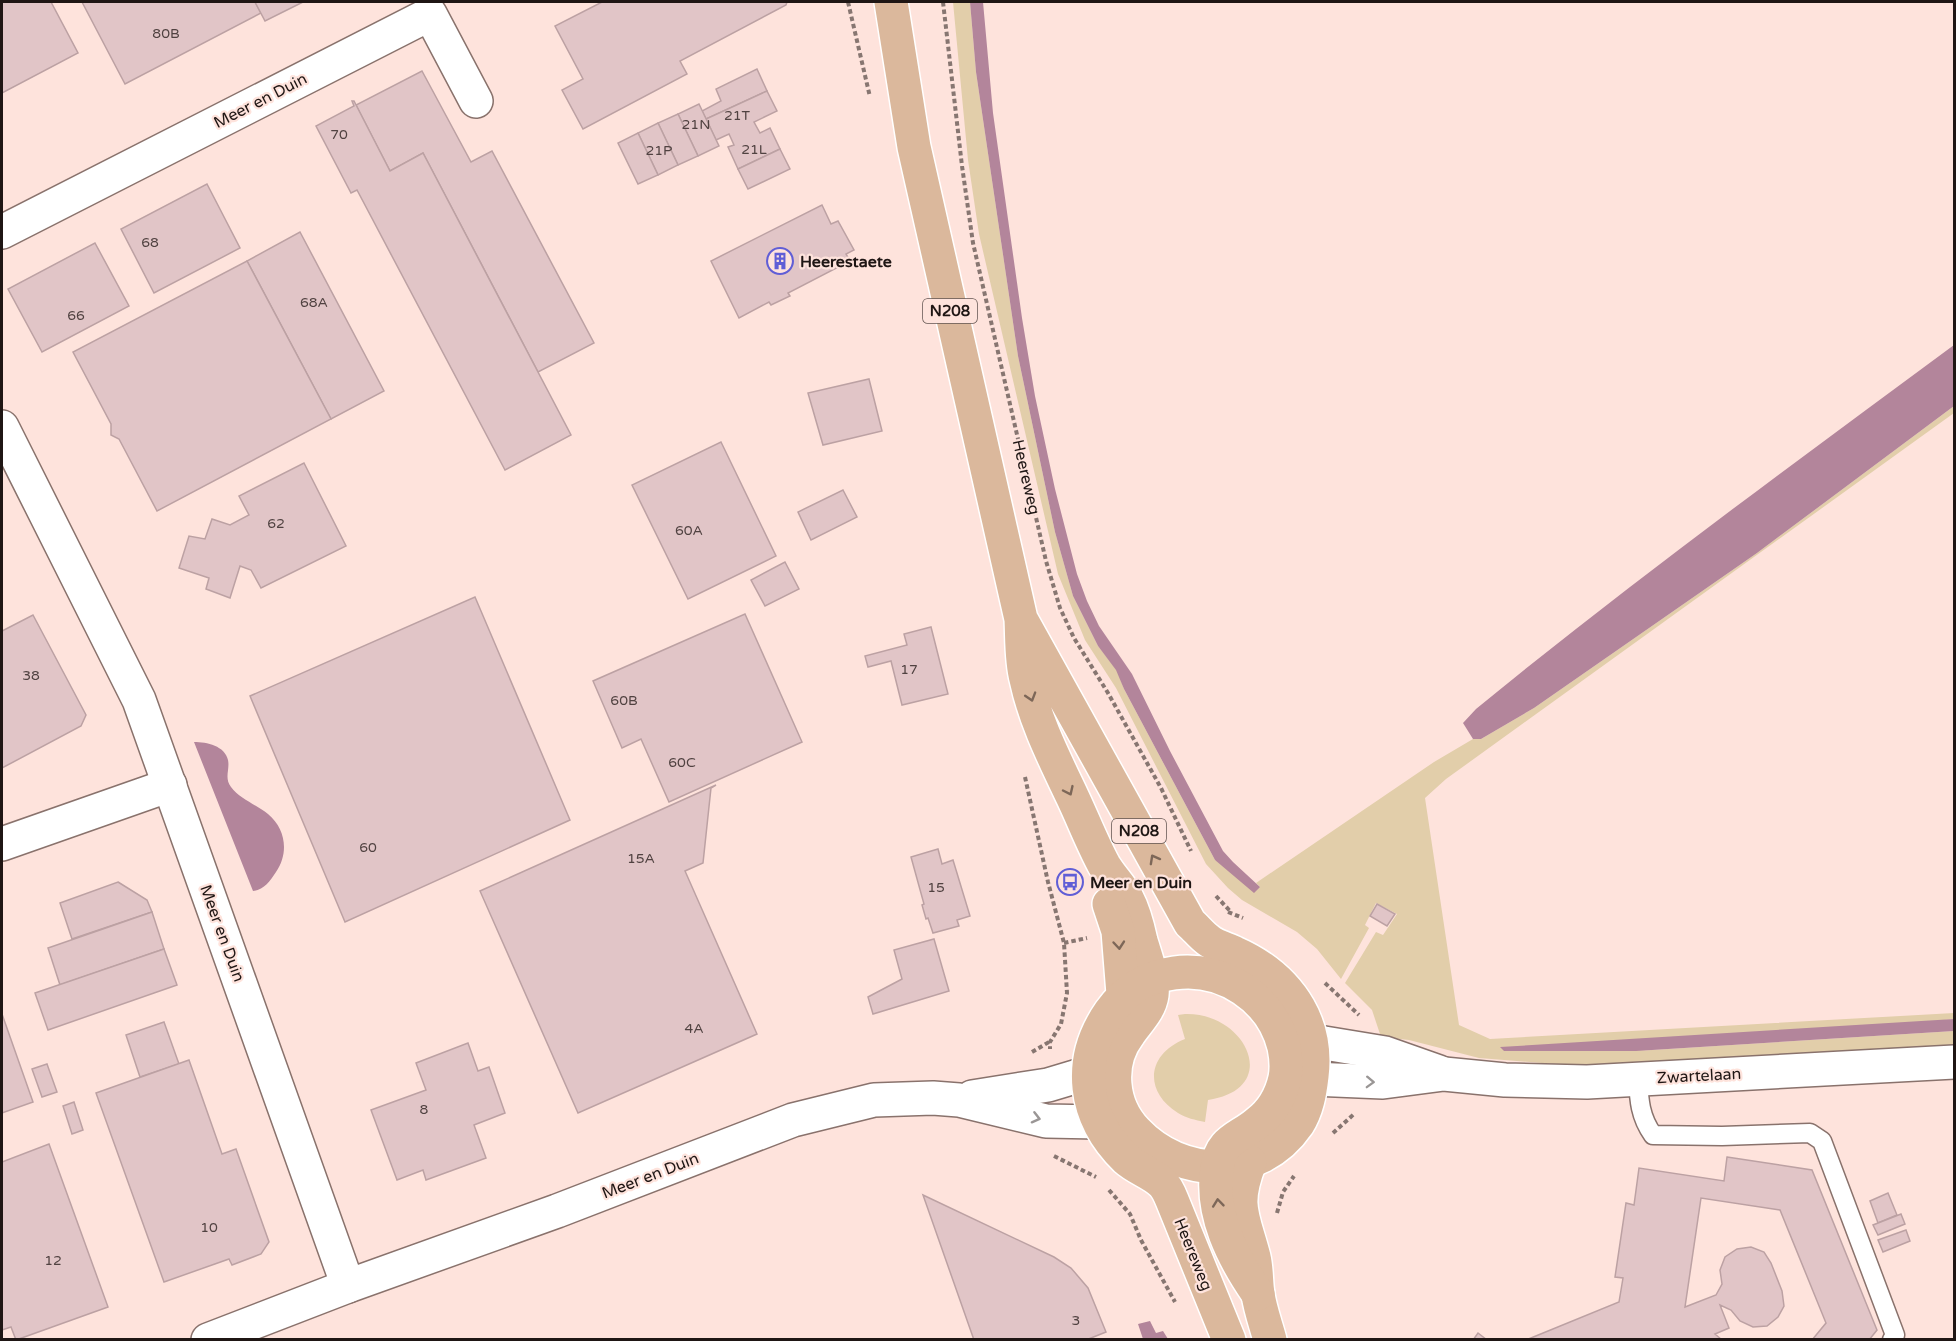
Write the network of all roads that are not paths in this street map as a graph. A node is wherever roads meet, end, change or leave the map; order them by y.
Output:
1 (891, 2) edge
2 (476, 101) dead end
3 (2, 232) edge
4 (2, 427) edge
5 (1021, 619) junction
6 (170, 785) junction
7 (2, 844) edge
8 (1105, 867) junction
9 (1151, 979) junction
10 (1123, 994) junction
11 (1297, 1039) junction
12 (1954, 1062) edge
13 (1088, 1073) junction
14 (1444, 1074) junction
15 (1638, 1078) junction
16 (1312, 1079) junction
17 (959, 1100) junction
18 (1114, 1122) junction
19 (1250, 1162) junction
20 (1217, 1167) junction
21 (348, 1286) junction
22 (1258, 1294) junction
23 (1894, 1338) edge
24 (208, 1340) edge
25 (1229, 1340) edge
26 (1270, 1340) edge

1 - 5 main road, N208
2 - 3 street, Meer en Duin
4 - 6 street, Meer en Duin
5 -> 8 main road, N208
11 -> 5 main road, N208
6 - 7 street
6 - 21 street, Meer en Duin
8 - 9 main road, N208
8 -> 10 main road, N208
9 - 10 main road, N208
9 - 11 main road, N208
9 - 18 main road, N208
10 - 13 main road, N208
11 - 14 street, Zwartelaan
11 - 16 main road, N208
11 - 20 main road, N208
12 - 15 street, Zwartelaan
13 - 17 street, Meer en Duin
13 - 18 main road, N208
14 - 15 street, Zwartelaan
16 -> 14 street, Zwartelaan
15 - 23 lane
16 - 19 main road, N208
17 -> 18 street, Meer en Duin
17 - 21 street, Meer en Duin
18 - 20 main road, N208
18 - 25 main road, Heereweg / N208
19 - 20 main road, N208
19 - 22 main road, N208
22 -> 20 main road, N208
21 - 24 street, Meer en Duin
22 - 26 main road, N208

